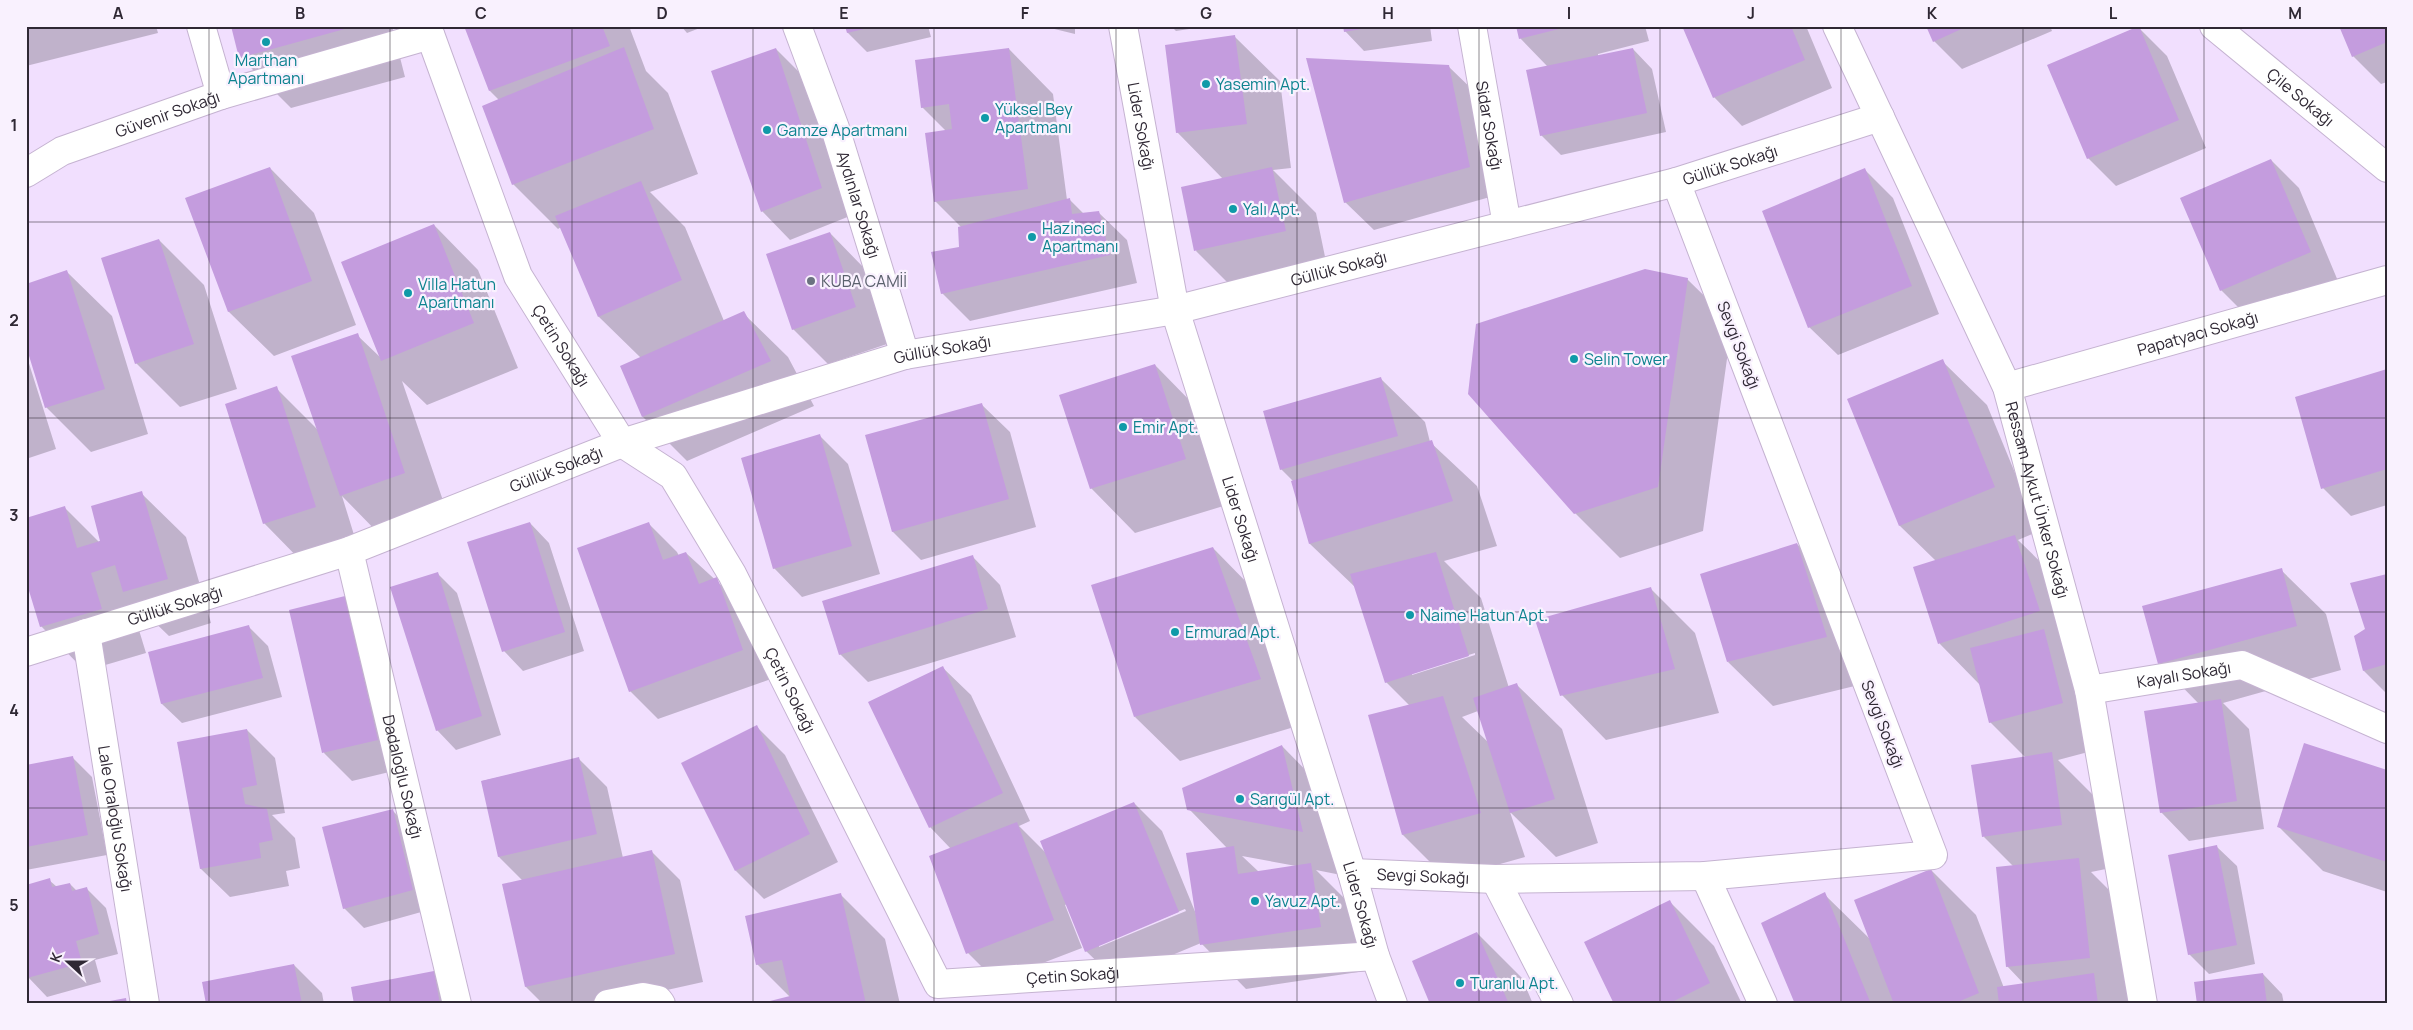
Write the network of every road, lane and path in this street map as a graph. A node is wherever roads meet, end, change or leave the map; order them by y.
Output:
1 (202, 26) edge
2 (797, 26) edge
3 (1123, 26) edge
4 (1472, 26) edge
5 (1837, 26) edge
6 (2214, 26) edge
7 (429, 31) edge
8 (221, 95) junction
9 (1880, 117) junction
10 (2387, 168) edge
11 (26, 173) edge
12 (1676, 182) junction
13 (1507, 225) junction
14 (2387, 280) edge
15 (1175, 310) junction
16 (904, 355) junction
17 (2007, 387) junction
18 (622, 443) junction
19 (349, 551) junction
20 (86, 633) junction
21 (26, 652) edge
22 (2089, 690) junction
23 (2387, 729) edge
24 (1352, 873) junction
25 (1705, 876) junction
26 (1495, 879) junction
27 (1376, 956) junction
28 (145, 1004) edge
29 (457, 1004) edge
30 (608, 1004) edge
31 (661, 1004) edge
32 (1393, 1004) edge
33 (1559, 1004) edge
34 (1763, 1004) edge
35 (2143, 1004) edge

1 - 8 street
2 - 16 street, Aydınlar Sokağı
3 - 15 street, Lider Sokağı
4 - 13 street, Sidar Sokağı
5 - 9 street, Ressam Aykut Ünker Sokağı
6 - 10 street, Çile Sokağı
7 - 8 street, Güvenir Sokağı
7 - 18 street, Çetin Sokağı
8 - 11 street, Güvenir Sokağı
9 - 12 street, Güllük Sokağı
9 - 17 street, Ressam Aykut Ünker Sokağı
12 - 13 street, Güllük Sokağı
12 - 25 street, Sevgi Sokağı
13 - 15 street, Güllük Sokağı
14 - 17 street, Papatyacı Sokağı
15 - 16 street, Güllük Sokağı
15 - 24 street, Lider Sokağı
16 - 18 street, Güllük Sokağı
17 - 22 street, Ressam Aykut Ünker Sokağı
18 - 19 street, Güllük Sokağı
18 - 27 street, Çetin Sokağı
19 - 20 street, Güllük Sokağı
19 - 29 street, Dadaloğlu Sokağı
20 - 21 street, Güllük Sokağı
20 - 28 street, Lale Oraloğlu Sokağı
22 - 23 street, Kayalı Sokağı
22 - 35 street, Ressam Aykut Ünker Sokağı
24 - 26 street, Sevgi Sokağı
24 - 27 street, Lider Sokağı
25 - 26 street, Sevgi Sokağı
25 - 34 street
26 - 33 street
27 - 32 street, Lider Sokağı
30 - 31 street

